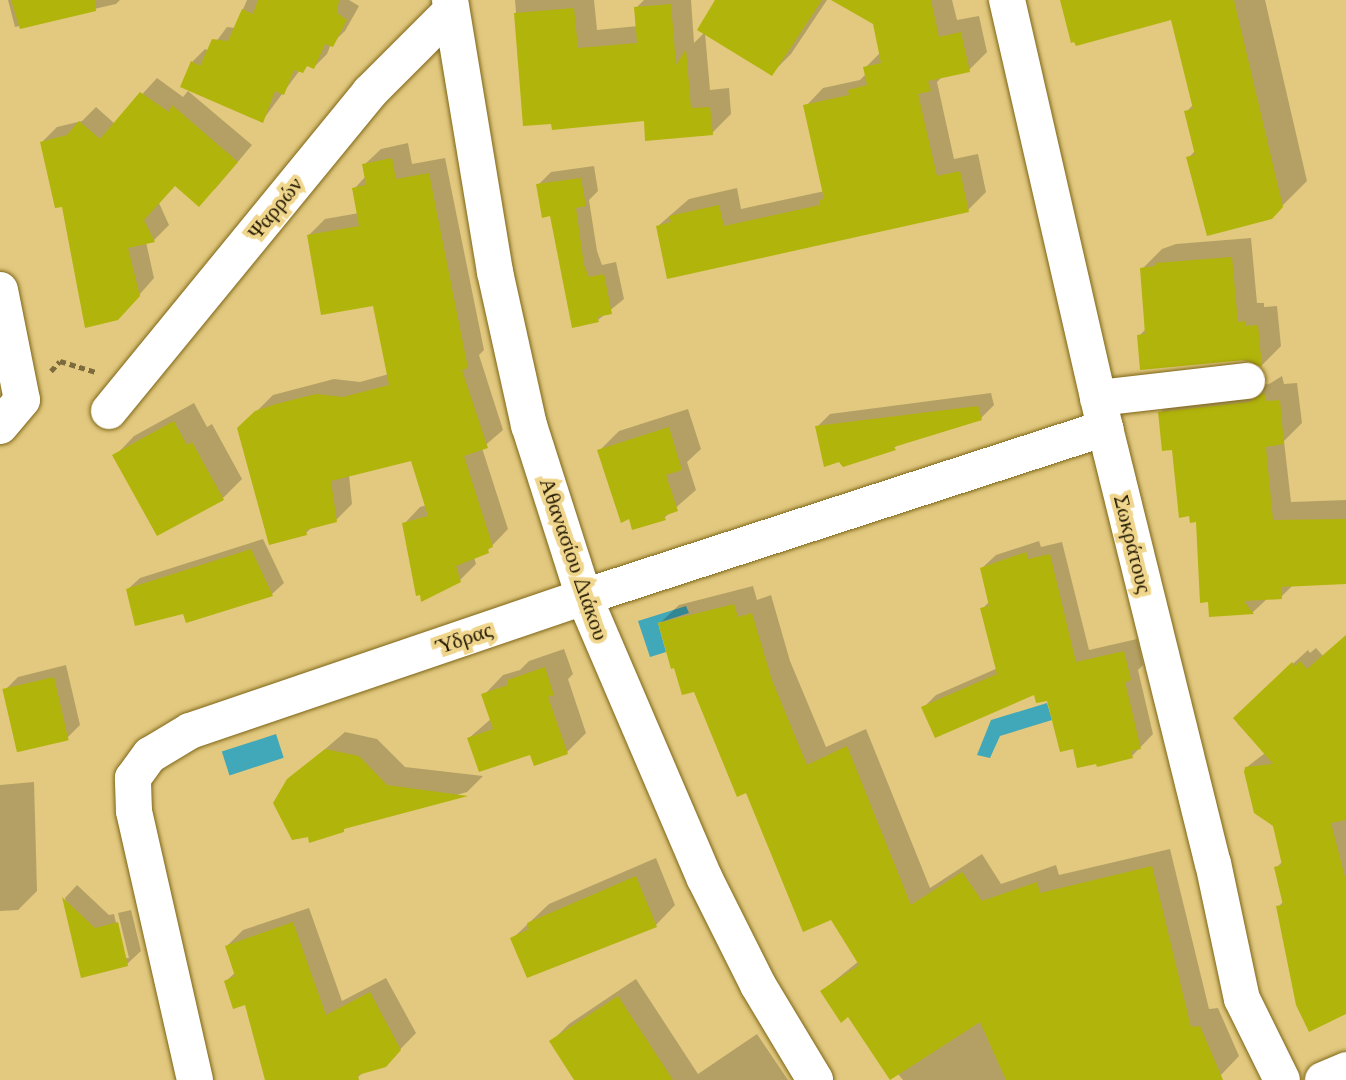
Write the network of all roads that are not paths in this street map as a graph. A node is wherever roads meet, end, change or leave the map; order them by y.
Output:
1 (1007, 0) edge
2 (450, 6) edge
3 (0, 290) edge
4 (1247, 381) dead end
5 (119, 399) road end
6 (11, 413) edge
7 (1101, 413) junction
8 (584, 597) junction
9 (1346, 1070) edge
10 (195, 1080) edge
11 (815, 1080) edge
12 (1282, 1080) edge
13 (1323, 1080) edge

1 - 7 street, Σωκράτους
2 - 5 street, Ψαρρών
2 - 8 street, Αθανασίου Διάκου
3 - 6 street
4 - 7 street, Ύδρας
7 - 8 street, Ύδρας
7 - 12 street, Σωκράτους
8 - 10 street, Ύδρας
8 - 11 street, Αθανασίου Διάκου
9 - 13 street

